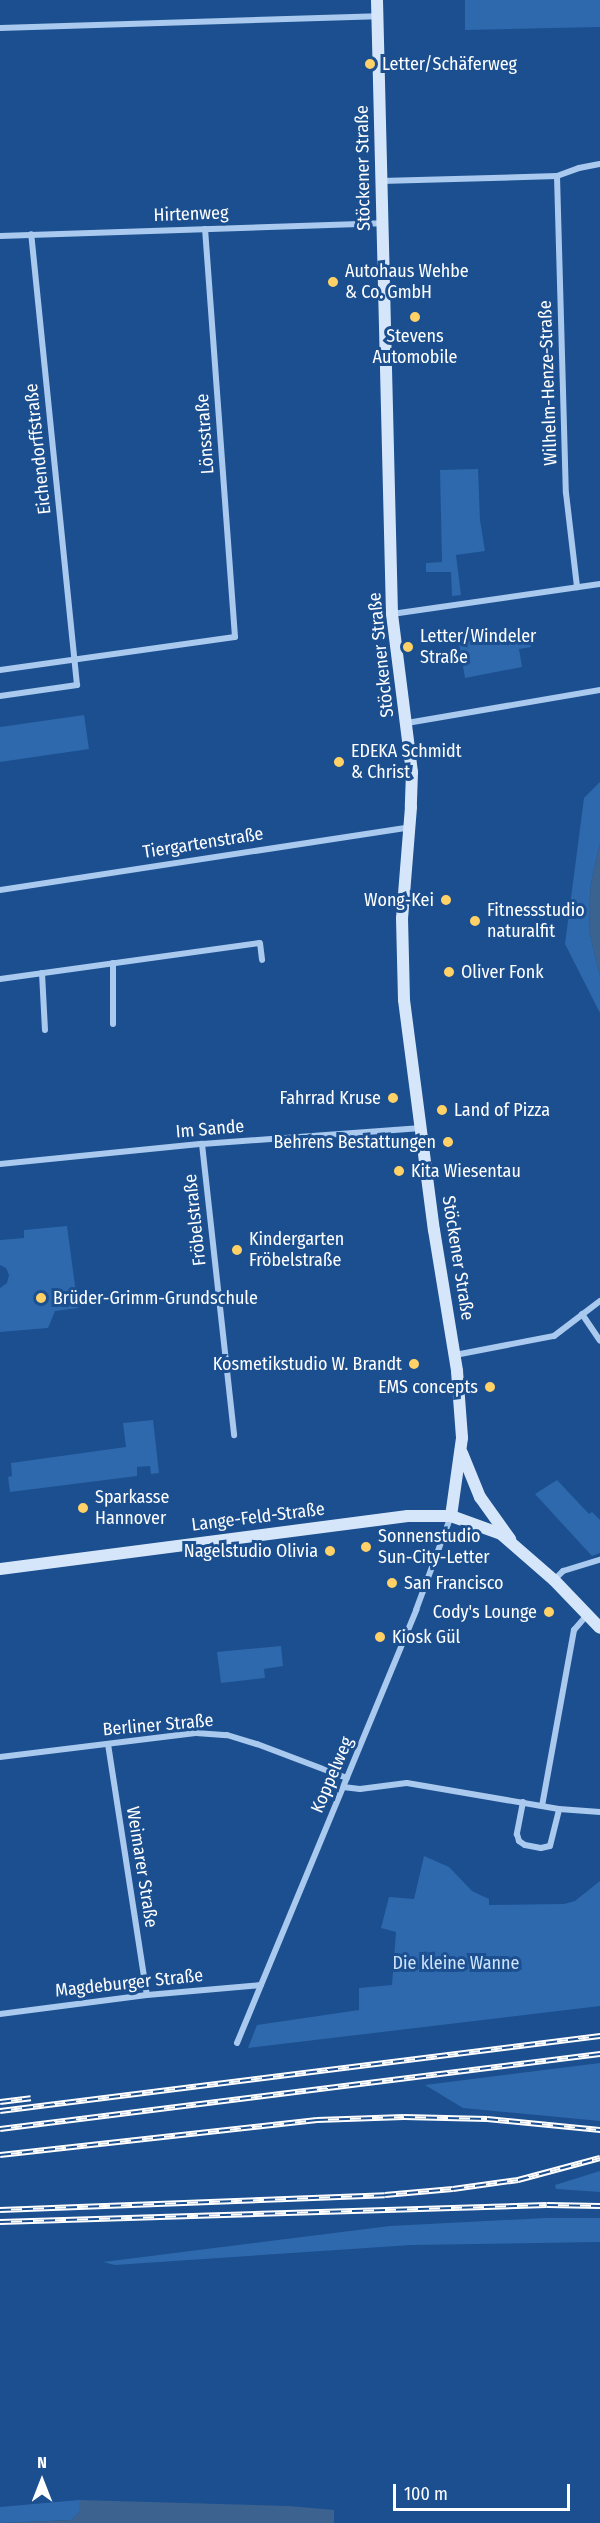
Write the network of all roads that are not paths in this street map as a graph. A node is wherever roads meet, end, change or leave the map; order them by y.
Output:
1 (377, 0) edge
2 (377, 16) junction
3 (0, 28) edge
4 (600, 164) edge
5 (557, 176) junction
6 (381, 181) junction
7 (382, 223) junction
8 (205, 229) junction
9 (31, 234) junction
10 (0, 236) edge
11 (600, 584) edge
12 (577, 587) junction
13 (392, 614) junction
14 (74, 661) junction
15 (0, 670) edge
16 (600, 690) edge
17 (0, 696) edge
18 (407, 723) junction
19 (410, 827) junction
20 (0, 890) edge
21 (262, 960) dead end
22 (113, 963) junction
23 (42, 973) junction
24 (0, 979) edge
25 (113, 1024) dead end
26 (45, 1030) dead end
27 (422, 1128) junction
28 (202, 1144) junction
29 (0, 1164) edge
30 (600, 1301) edge
31 (582, 1314) junction
32 (600, 1341) edge
33 (455, 1355) junction
34 (234, 1435) dead end
35 (461, 1450) junction
36 (451, 1516) junction
37 (514, 1545) junction
38 (600, 1560) edge
39 (0, 1569) edge
40 (554, 1580) junction
41 (587, 1614) junction
42 (600, 1628) edge
43 (108, 1744) junction
44 (0, 1757) edge
45 (347, 1778) junction
46 (343, 1787) junction
47 (523, 1802) junction
48 (542, 1806) junction
49 (559, 1809) junction
50 (600, 1812) edge
51 (261, 1985) junction
52 (147, 1995) junction
53 (0, 2014) edge
54 (237, 2043) dead end

1 - 2 main road, Stöckener Straße
2 - 3 street
2 - 6 main road, Stöckener Straße
4 - 5 street
5 - 6 street
5 - 12 street, Wilhelm-Henze-Straße
6 - 7 main road, Stöckener Straße
7 - 8 street, Hirtenweg
7 - 13 main road, Stöckener Straße
8 - 9 street, Hirtenweg
8 - 14 street, Lönsstraße
9 - 10 street, Hirtenweg
9 - 14 street, Eichendorffstraße
11 - 12 street
12 - 13 street
13 - 18 main road, Stöckener Straße
14 - 15 street
14 - 17 street, Eichendorffstraße
16 - 18 street
18 - 19 main road, Stöckener Straße
19 - 20 street, Tiergartenstraße
19 - 27 main road, Stöckener Straße
21 - 22 street
22 - 23 street
22 - 25 street
23 - 24 street
23 - 26 street
27 - 28 street, Im Sande
27 - 33 main road, Stöckener Straße
28 - 29 street, Im Sande
28 - 34 street, Fröbelstraße
30 - 31 street
31 - 32 street
31 - 33 street
33 - 35 main road, Stöckener Straße
35 - 36 main road, Stöckener Straße
35 - 37 main road
36 - 37 main road, Lange-Feld-Straße
36 - 39 main road, Lange-Feld-Straße
36 - 45 street, Koppelweg
37 - 40 main road
38 - 40 street
40 - 41 main road
41 - 42 main road
41 - 48 street
43 - 44 street, Berliner Straße
43 - 45 street, Berliner Straße
43 - 52 street, Weimarer Straße
45 - 46 street, Koppelweg
46 - 47 street
46 - 51 street, Koppelweg
47 - 48 street
47 - 49 street
48 - 49 street
49 - 50 street
51 - 52 street, Magdeburger Straße
51 - 54 street, Koppelweg
52 - 53 street, Magdeburger Straße

